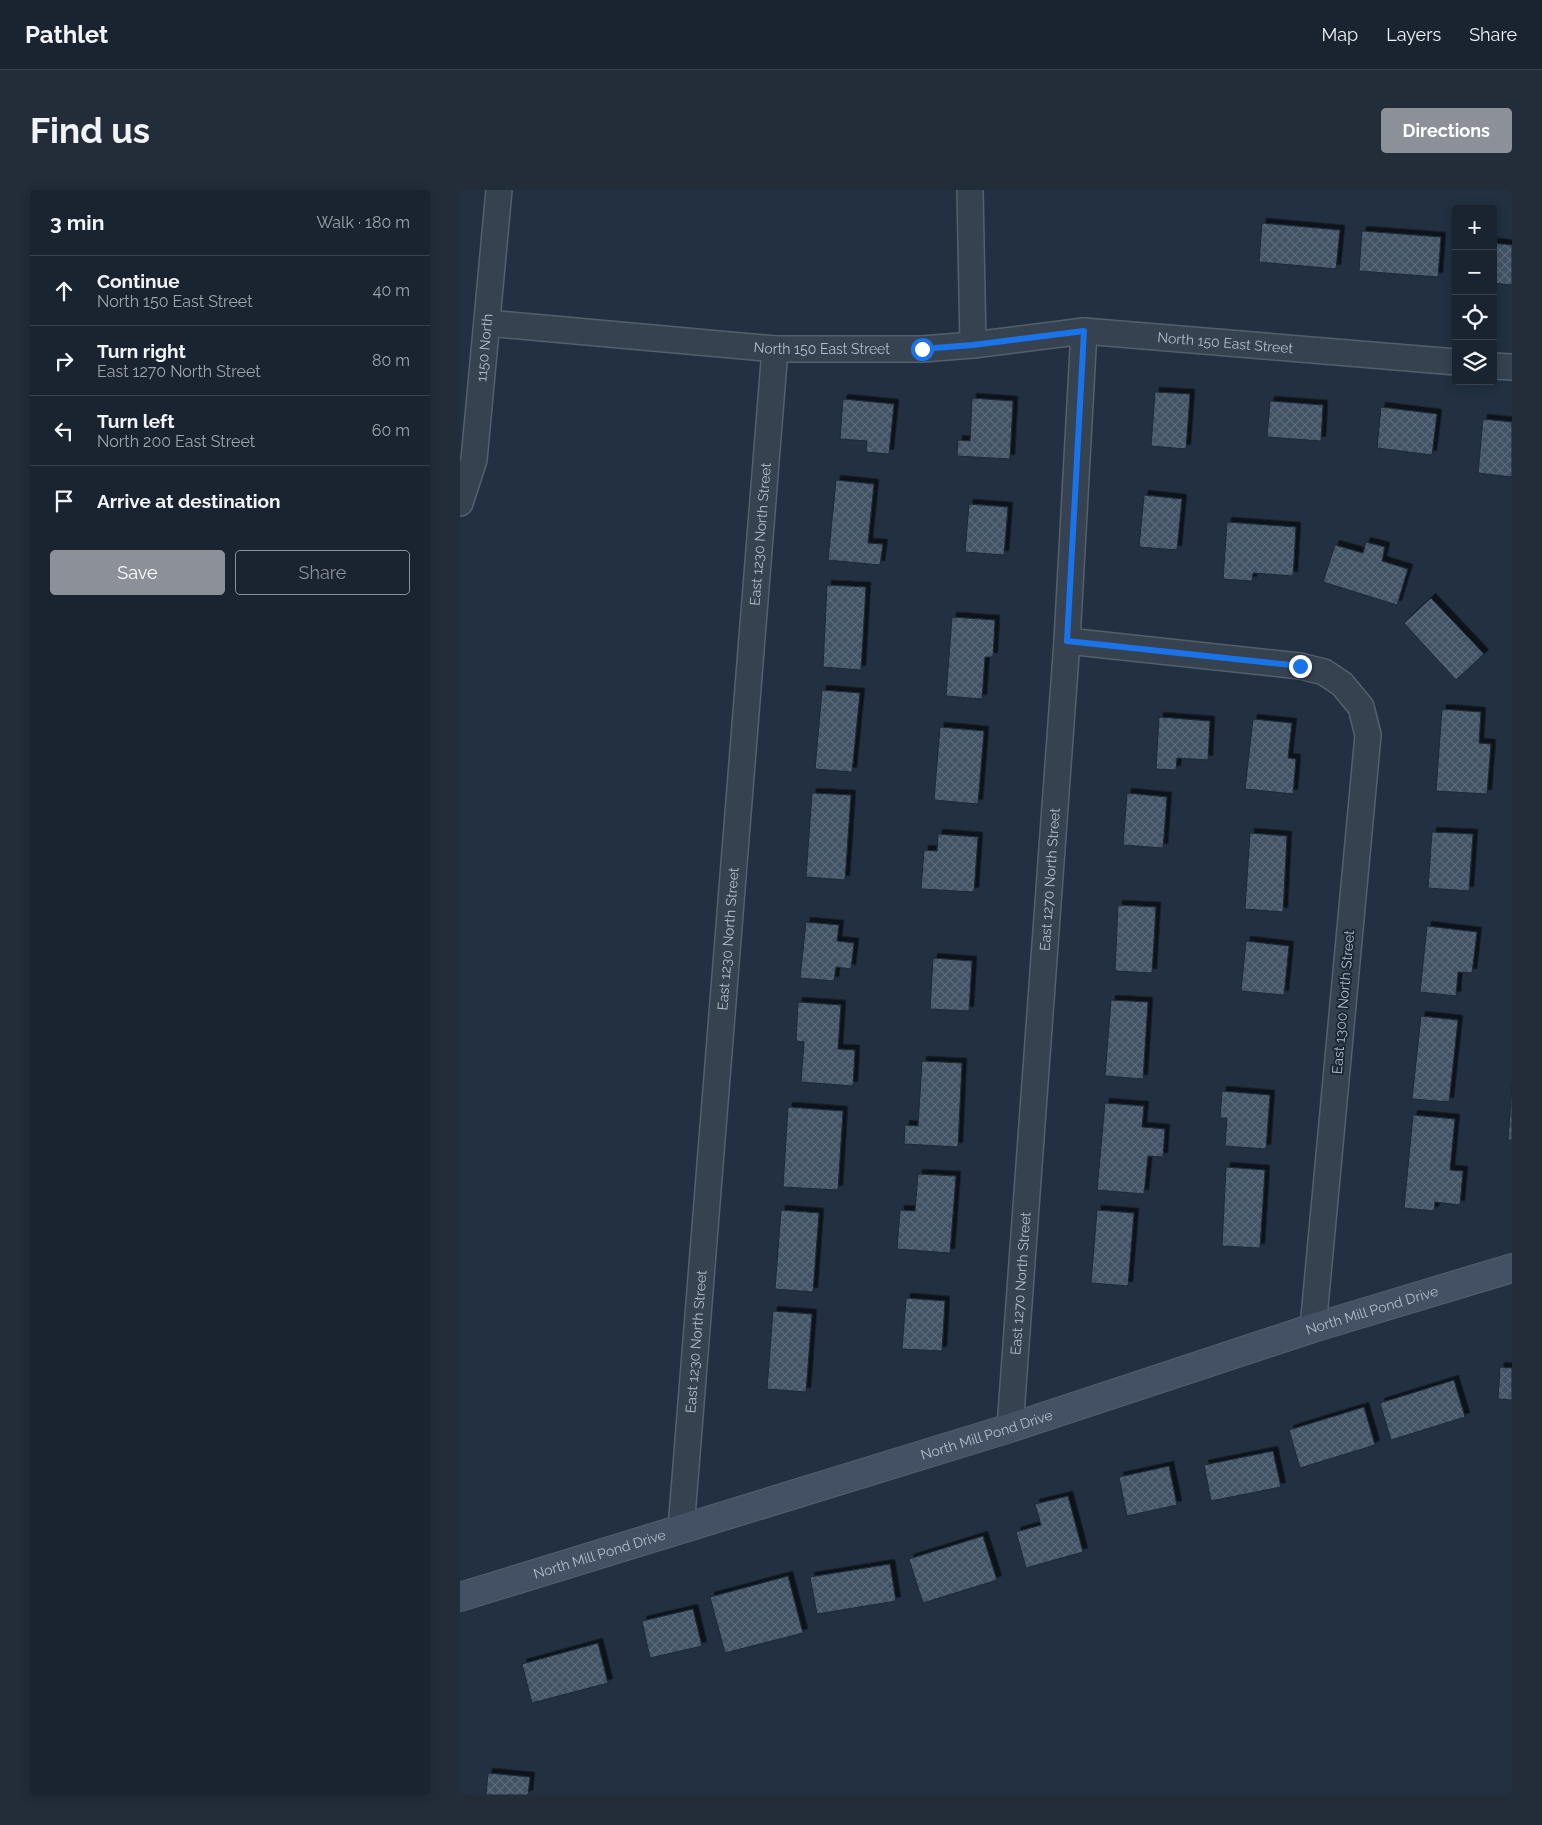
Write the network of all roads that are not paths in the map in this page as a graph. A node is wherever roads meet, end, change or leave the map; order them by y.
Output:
1 (499, 190) edge
2 (970, 190) edge
3 (487, 322) junction
4 (1084, 331) junction
5 (973, 345) junction
6 (775, 349) junction
7 (1452, 362) edge
8 (1497, 366) edge
9 (1512, 367) edge
10 (460, 503) edge
11 (1067, 641) junction
12 (1512, 1268) edge
13 (1313, 1328) junction
14 (1010, 1428) junction
15 (681, 1529) junction
16 (460, 1596) edge

1 - 3 street, 1150 North
2 - 5 street
3 - 6 street, North 150 East Street
3 - 10 street, 1150 North
4 - 5 street, North 150 East Street
4 - 7 street, North 150 East Street
4 - 11 street, East 1270 North Street
5 - 6 street, North 150 East Street
6 - 15 street, East 1230 North Street
8 - 9 street
11 - 13 street, East 1300 North Street
11 - 14 street, East 1270 North Street
12 - 13 main road, North Mill Pond Drive
13 - 14 main road, North Mill Pond Drive
14 - 15 main road, North Mill Pond Drive
15 - 16 main road, North Mill Pond Drive

